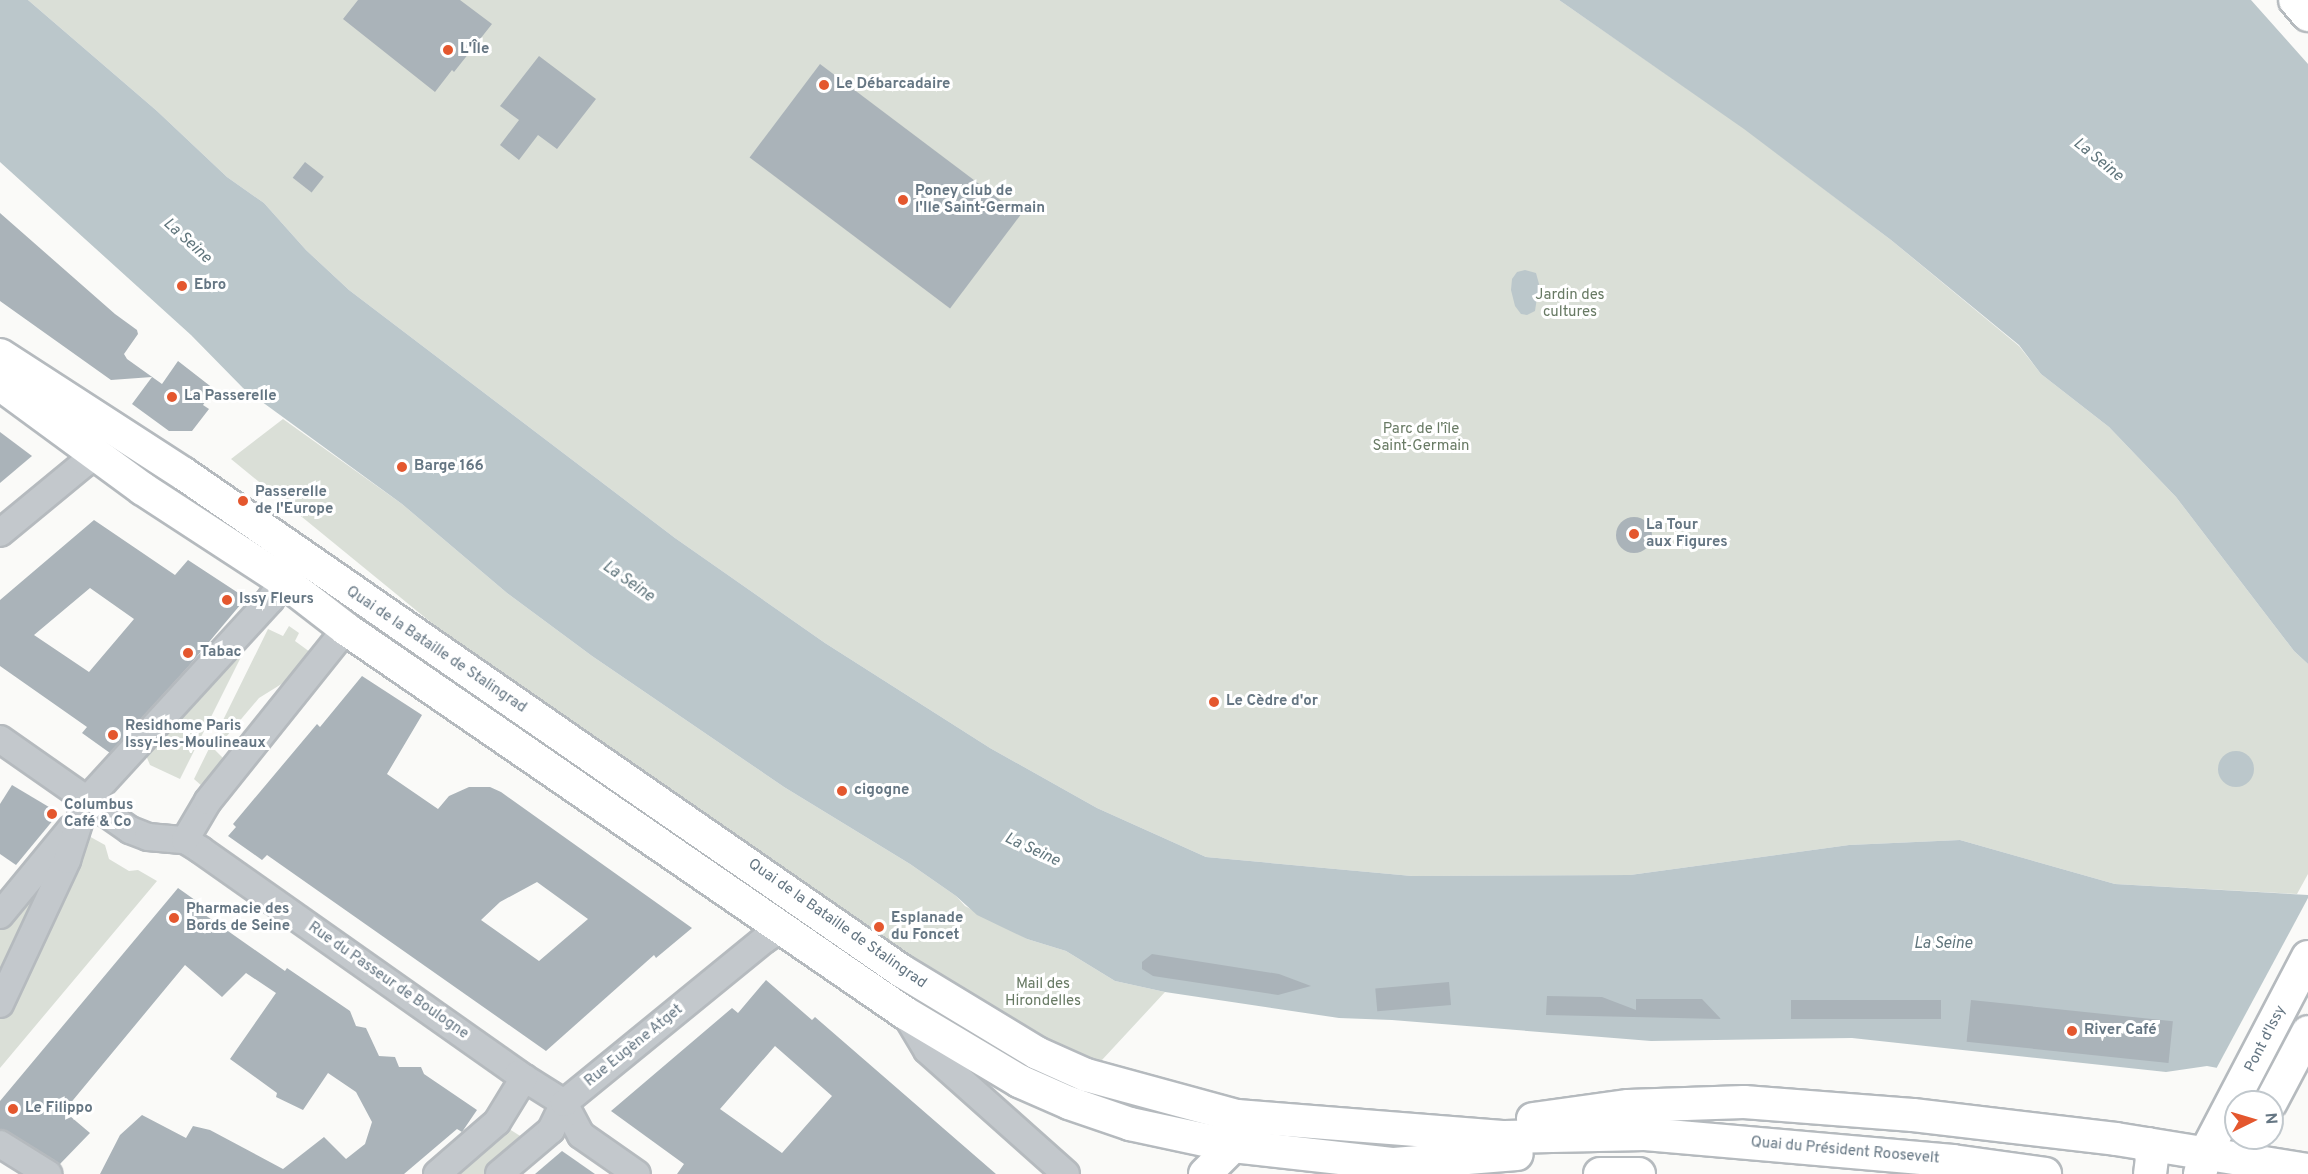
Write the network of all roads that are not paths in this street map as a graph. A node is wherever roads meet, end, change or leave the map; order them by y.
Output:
1 (2295, 0) edge
2 (2308, 15) edge
3 (0, 355) edge
4 (0, 384) edge
5 (92, 453) junction
6 (0, 533) edge
7 (334, 580) junction
8 (284, 581) junction
9 (404, 627) junction
10 (346, 629) junction
11 (0, 739) edge
12 (82, 810) junction
13 (185, 840) junction
14 (0, 915) edge
15 (782, 928) junction
16 (2308, 957) edge
17 (0, 1004) edge
18 (905, 1013) junction
19 (2308, 1032) edge
20 (524, 1078) junction
21 (2277, 1090) edge
22 (564, 1103) junction
23 (1397, 1130) junction
24 (1715, 1139) junction
25 (0, 1144) edge
26 (1233, 1146) junction
27 (2255, 1158) edge
28 (2149, 1159) edge
29 (2203, 1163) edge
30 (1394, 1164) junction
31 (2308, 1170) edge
32 (48, 1174) edge
33 (436, 1174) edge
34 (499, 1174) edge
35 (637, 1174) edge
36 (1066, 1174) edge
37 (1205, 1174) edge
38 (1426, 1174) edge
39 (1600, 1174) edge
40 (1639, 1174) edge
41 (2045, 1174) edge
42 (2302, 1174) edge

1 - 2 main road
3 - 7 main road, Quai de la Bataille de Stalingrad
4 - 5 main road, Quai de la Bataille de Stalingrad
5 - 6 street
5 - 8 main road, Quai de la Bataille de Stalingrad
7 - 9 main road, Quai de la Bataille de Stalingrad
7 - 10 main road, Quai de la Bataille de Stalingrad
8 - 10 main road, Quai de la Bataille de Stalingrad
8 - 12 street
9 - 10 main road
9 - 23 main road, Quai de la Bataille de Stalingrad
10 - 13 street
10 - 15 main road, Quai de la Bataille de Stalingrad
11 - 12 street
12 - 13 street
12 - 14 street
12 - 17 street
13 - 20 street, Rue du Passeur de Boulogne
15 - 18 main road, Quai de la Bataille de Stalingrad
15 - 22 street, Rue Eugène Atget
16 - 29 main road, Pont d'Issy
18 - 26 main road, Quai de la Bataille de Stalingrad
18 - 36 street
19 - 21 main road
20 - 22 street, Rue du Passeur de Boulogne
20 - 33 street
22 - 34 street, Rue Eugène Atget
22 - 35 street
23 - 24 main road, Quai du Président Roosevelt
23 - 28 main road
24 - 30 main road, Quai du Président Roosevelt
24 - 41 main road, Quai du Président Roosevelt
25 - 32 street
26 - 30 main road, Quai de la Bataille de Stalingrad
26 - 37 main road
27 - 29 main road
27 - 31 main road
28 - 29 main road
30 - 38 main road
31 - 42 main road
39 - 40 main road

